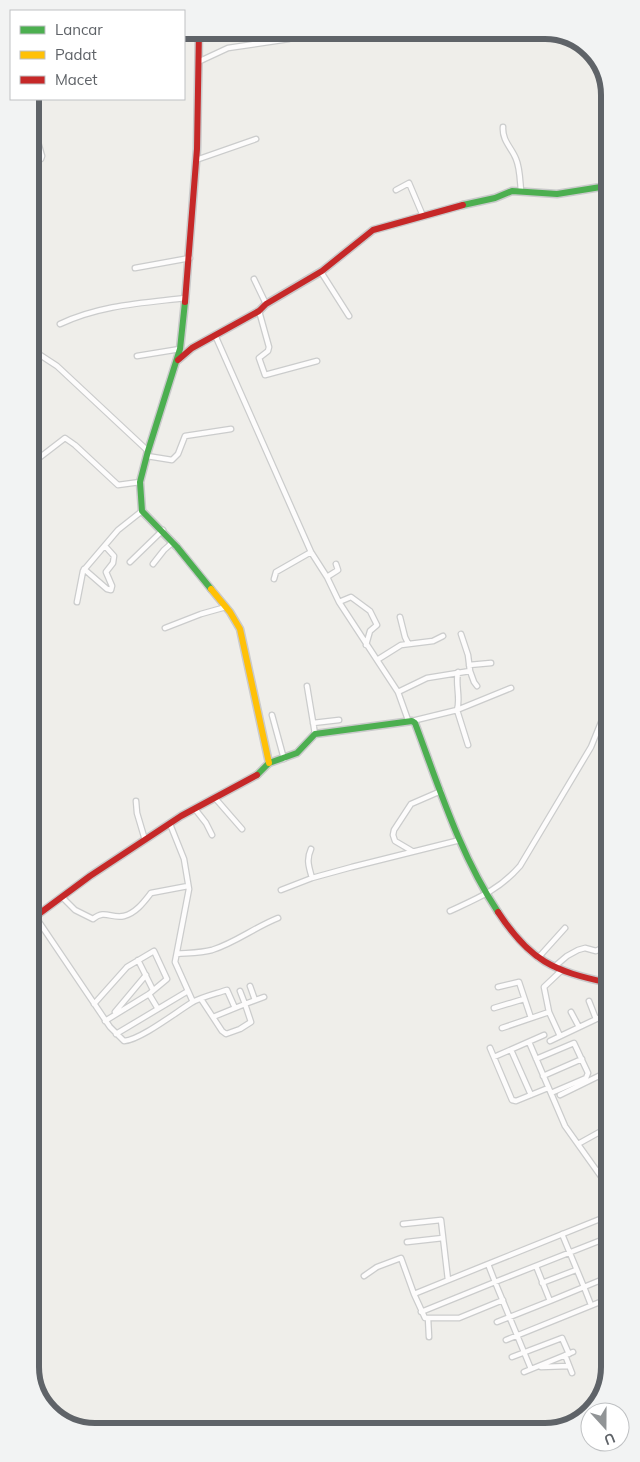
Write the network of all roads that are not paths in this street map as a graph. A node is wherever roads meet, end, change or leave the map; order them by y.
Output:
1 (199, 39) edge
2 (289, 39) dead end
3 (200, 61) junction
4 (503, 127) dead end
5 (256, 139) dead end
6 (39, 146) edge
7 (39, 160) edge
8 (196, 160) junction
9 (407, 177) dead end
10 (409, 183) junction
11 (601, 187) edge
12 (396, 190) dead end
13 (521, 191) junction
14 (423, 216) junction
15 (190, 258) junction
16 (135, 268) dead end
17 (321, 272) junction
18 (254, 279) dead end
19 (185, 298) junction
20 (266, 304) junction
21 (259, 311) junction
22 (349, 316) dead end
23 (60, 324) dead end
24 (215, 335) junction
25 (180, 349) junction
26 (39, 354) edge
27 (137, 356) dead end
28 (177, 361) junction
29 (317, 361) dead end
30 (231, 430) dead end
31 (147, 453) junction
32 (39, 457) edge
33 (140, 482) junction
34 (142, 511) junction
35 (163, 530) junction
36 (173, 542) junction
37 (105, 546) junction
38 (311, 552) junction
39 (130, 562) dead end
40 (153, 564) dead end
41 (336, 564) dead end
42 (84, 569) junction
43 (326, 576) junction
44 (274, 579) dead end
45 (78, 602) dead end
46 (338, 602) junction
47 (226, 607) junction
48 (400, 617) dead end
49 (164, 628) dead end
50 (461, 634) dead end
51 (443, 636) dead end
52 (408, 643) junction
53 (366, 646) junction
54 (378, 660) junction
55 (491, 663) dead end
56 (470, 668) junction
57 (458, 672) junction
58 (307, 686) dead end
59 (478, 686) dead end
60 (512, 688) dead end
61 (398, 692) junction
62 (457, 710) junction
63 (272, 715) dead end
64 (340, 720) dead end
65 (410, 721) junction
66 (601, 722) edge
67 (313, 723) junction
68 (315, 734) junction
69 (468, 744) dead end
70 (284, 759) junction
71 (269, 763) junction
72 (441, 791) junction
73 (215, 798) junction
74 (136, 801) dead end
75 (195, 809) junction
76 (170, 824) junction
77 (242, 830) dead end
78 (212, 835) dead end
79 (146, 840) junction
80 (460, 840) junction
81 (311, 849) dead end
82 (412, 852) junction
83 (312, 878) junction
84 (188, 886) junction
85 (281, 890) dead end
86 (486, 894) junction
87 (62, 897) junction
88 (450, 911) dead end
89 (39, 914) edge
90 (278, 918) dead end
91 (39, 925) edge
92 (565, 928) dead end
93 (601, 948) edge
94 (177, 954) junction
95 (538, 958) junction
96 (138, 960) junction
97 (554, 967) junction
98 (562, 970) junction
99 (146, 974) junction
100 (601, 981) edge
101 (250, 986) dead end
102 (498, 986) dead end
103 (188, 991) junction
104 (240, 991) dead end
105 (151, 992) junction
106 (264, 997) dead end
107 (524, 998) junction
108 (201, 999) junction
109 (255, 1000) junction
110 (588, 1001) dead end
111 (193, 1002) junction
112 (94, 1004) junction
113 (245, 1004) junction
114 (235, 1008) junction
115 (494, 1008) dead end
116 (158, 1009) junction
117 (550, 1012) junction
118 (571, 1012) dead end
119 (112, 1016) junction
120 (601, 1016) edge
121 (213, 1017) junction
122 (531, 1018) junction
123 (596, 1019) junction
124 (105, 1021) junction
125 (579, 1027) junction
126 (502, 1028) dead end
127 (116, 1034) junction
128 (544, 1035) dead end
129 (560, 1036) junction
130 (550, 1041) dead end
131 (529, 1042) junction
132 (490, 1048) dead end
133 (511, 1050) junction
134 (494, 1057) junction
135 (582, 1059) junction
136 (536, 1060) junction
137 (601, 1075) edge
138 (543, 1076) junction
139 (548, 1088) junction
140 (551, 1094) junction
141 (531, 1095) junction
142 (560, 1095) dead end
143 (601, 1130) edge
144 (578, 1144) junction
145 (601, 1170) edge
146 (598, 1171) junction
147 (601, 1176) edge
148 (601, 1219) edge
149 (403, 1224) dead end
150 (562, 1234) junction
151 (443, 1238) junction
152 (601, 1240) edge
153 (407, 1242) dead end
154 (570, 1252) junction
155 (488, 1264) junction
156 (536, 1266) junction
157 (576, 1270) junction
158 (364, 1276) dead end
159 (448, 1280) junction
160 (601, 1280) dead end
161 (495, 1282) junction
162 (542, 1283) junction
163 (584, 1287) junction
164 (414, 1294) junction
165 (502, 1300) junction
166 (550, 1301) junction
167 (601, 1301) edge
168 (591, 1305) junction
169 (421, 1312) junction
170 (510, 1317) junction
171 (428, 1318) junction
172 (497, 1322) dead end
173 (516, 1335) junction
174 (428, 1336) dead end
175 (506, 1340) dead end
176 (524, 1352) junction
177 (569, 1354) junction
178 (512, 1357) dead end
179 (569, 1366) junction
180 (537, 1367) junction
181 (531, 1370) junction
182 (524, 1372) dead end
183 (572, 1373) dead end

1 - 3 street
2 - 3 street
3 - 8 street
4 - 13 street
5 - 8 street
6 - 7 street
8 - 15 street
9 - 10 street
10 - 12 street
10 - 14 street
11 - 13 street
13 - 14 street
14 - 17 street
15 - 16 street
15 - 19 street
17 - 20 street
17 - 22 street
18 - 20 street
19 - 23 street
19 - 25 street
20 - 21 street
21 - 24 street
21 - 29 street
24 - 28 street
24 - 38 street
25 - 27 street
25 - 28 street
26 - 31 street
28 - 31 street
30 - 31 street
31 - 33 street
32 - 33 street
33 - 34 street
34 - 35 street
34 - 37 street
35 - 36 street
35 - 39 street
36 - 40 street
36 - 47 street
37 - 42 street
37 - 42 street
38 - 43 street
38 - 44 street
41 - 43 street
42 - 45 street
43 - 46 street
46 - 53 street
46 - 53 street
47 - 49 street
47 - 71 street
48 - 52 street
50 - 56 street
51 - 52 street
52 - 54 street
53 - 54 street
54 - 61 street
55 - 56 street
56 - 57 street
56 - 59 street
57 - 61 street
57 - 62 street
58 - 67 street
60 - 62 street
61 - 65 street
62 - 65 street
62 - 69 street
63 - 70 street
64 - 67 street
65 - 68 street
65 - 72 street
66 - 86 street
67 - 68 street
68 - 70 street
70 - 71 street
71 - 73 street
72 - 80 street
72 - 82 street
73 - 75 street
73 - 77 street
74 - 79 street
75 - 76 street
75 - 78 street
76 - 79 street
76 - 84 street
79 - 87 street
80 - 82 street
80 - 86 street
81 - 83 street
82 - 83 street
83 - 85 street
84 - 87 street
84 - 94 street
86 - 88 street
86 - 95 street
87 - 89 street
90 - 94 street
91 - 112 street
92 - 95 street
93 - 97 street
94 - 103 street
95 - 97 street
96 - 99 street
96 - 105 street
96 - 112 street
97 - 98 street
98 - 100 street
98 - 117 street
99 - 105 street
99 - 119 street
101 - 109 street
102 - 107 street
103 - 111 street
103 - 116 street
104 - 113 street
105 - 116 street
105 - 119 street
106 - 109 street
107 - 115 street
107 - 122 street
108 - 111 street
108 - 114 street
108 - 121 street
109 - 113 street
110 - 123 street
111 - 127 street
112 - 124 street
113 - 114 street
113 - 121 street
114 - 121 street
116 - 127 street
117 - 122 street
117 - 129 street
118 - 125 street
119 - 124 street
120 - 123 street
122 - 126 street
123 - 125 street
124 - 127 street
125 - 129 street
128 - 131 street
129 - 130 street
131 - 133 street
131 - 136 street
132 - 134 street
133 - 134 street
133 - 141 street
134 - 141 street
135 - 136 street
135 - 138 street
135 - 140 street
136 - 138 street
137 - 142 street
138 - 139 street
139 - 140 street
139 - 141 street
140 - 144 street
143 - 144 street
144 - 146 street
145 - 146 street
146 - 147 street
148 - 150 street
149 - 151 street
150 - 154 street
150 - 155 street
151 - 153 street
151 - 159 street
152 - 154 street
154 - 156 street
154 - 157 street
155 - 159 street
155 - 161 street
156 - 161 street
156 - 162 street
157 - 162 street
157 - 163 street
158 - 164 street
159 - 164 street
160 - 163 street
161 - 165 street
161 - 169 street
162 - 166 street
163 - 166 street
163 - 168 street
164 - 169 street
165 - 170 street
165 - 171 street
166 - 170 street
167 - 168 street
168 - 173 street
169 - 171 street
170 - 172 street
170 - 173 street
171 - 174 street
173 - 175 street
173 - 176 street
176 - 177 street
176 - 178 street
176 - 181 street
177 - 179 street
177 - 180 street
179 - 180 street
179 - 183 street
180 - 181 street
181 - 182 street

